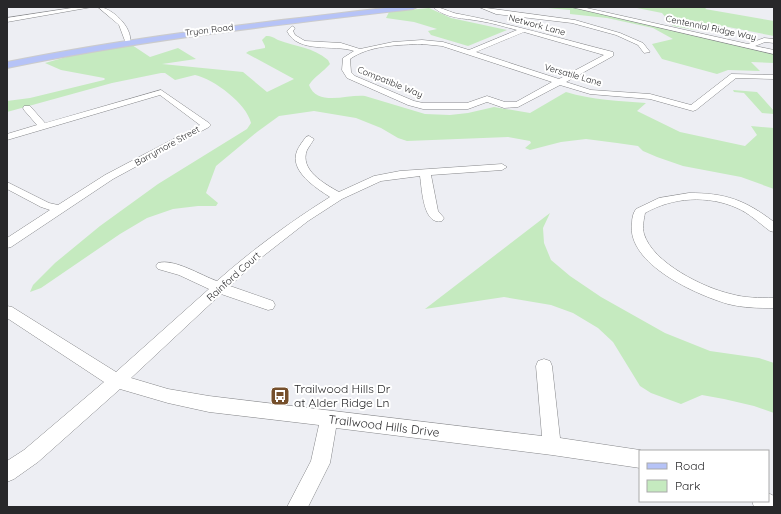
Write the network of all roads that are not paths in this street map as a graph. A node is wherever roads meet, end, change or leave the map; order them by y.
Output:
1 (89, 7) edge
2 (101, 7) edge
3 (385, 7) edge
4 (413, 7) edge
5 (436, 7) edge
6 (482, 7) edge
7 (574, 7) edge
8 (7, 20) edge
9 (287, 21) junction
10 (523, 30) junction
11 (304, 34) dead end
12 (127, 40) junction
13 (774, 41) edge
14 (319, 43) junction
15 (750, 46) junction
16 (360, 51) junction
17 (646, 52) dead end
18 (774, 52) edge
19 (468, 53) junction
20 (610, 54) joint
21 (7, 60) edge
22 (7, 65) edge
23 (774, 77) edge
24 (559, 82) junction
25 (27, 108) dead end
26 (43, 126) junction
27 (7, 137) edge
28 (309, 140) dead end
29 (502, 167) dead end
30 (424, 173) junction
31 (7, 185) edge
32 (338, 196) junction
33 (58, 209) junction
34 (438, 218) dead end
35 (774, 228) edge
36 (7, 244) edge
37 (163, 266) dead end
38 (221, 287) junction
39 (774, 303) edge
40 (268, 305) dead end
41 (7, 311) edge
42 (544, 366) dead end
43 (116, 381) junction
44 (329, 419) junction
45 (552, 446) junction
46 (639, 460) edge
47 (7, 472) edge
48 (764, 502) edge
49 (297, 507) edge
50 (774, 507) edge

1 - 8 street
2 - 12 street
3 - 12 main road, Tryon Road
4 - 9 main road, Tryon Road
5 - 10 street, Network Lane
6 - 17 street
7 - 15 street, Centennial Ridge Way
9 - 12 main road, Tryon Road
9 - 14 street
10 - 19 street
10 - 20 street, Network Lane
11 - 14 street
12 - 21 main road, Tryon Road
12 - 22 main road, Tryon Road
13 - 15 street
14 - 16 street
15 - 18 street, Centennial Ridge Way
16 - 19 street, Versatile Lane
16 - 24 street, Compatible Way
19 - 24 street, Versatile Lane
20 - 24 street, Compatible Way
23 - 24 street, Versatile Lane
25 - 26 street
26 - 27 street, Barrymore Street
26 - 33 street, Barrymore Street
28 - 32 street
29 - 30 street, Rainford Court
30 - 32 street, Rainford Court
30 - 34 street
31 - 33 street
32 - 38 street, Rainford Court
33 - 36 street, Barrymore Street
35 - 39 street
37 - 38 street
38 - 40 street
38 - 43 street, Rainford Court
41 - 43 street, Trailwood Hills Drive
42 - 45 street
43 - 44 street, Trailwood Hills Drive
43 - 47 street, Rainford Court
44 - 45 street, Trailwood Hills Drive
44 - 49 street
45 - 46 street, Trailwood Hills Drive
48 - 50 street

